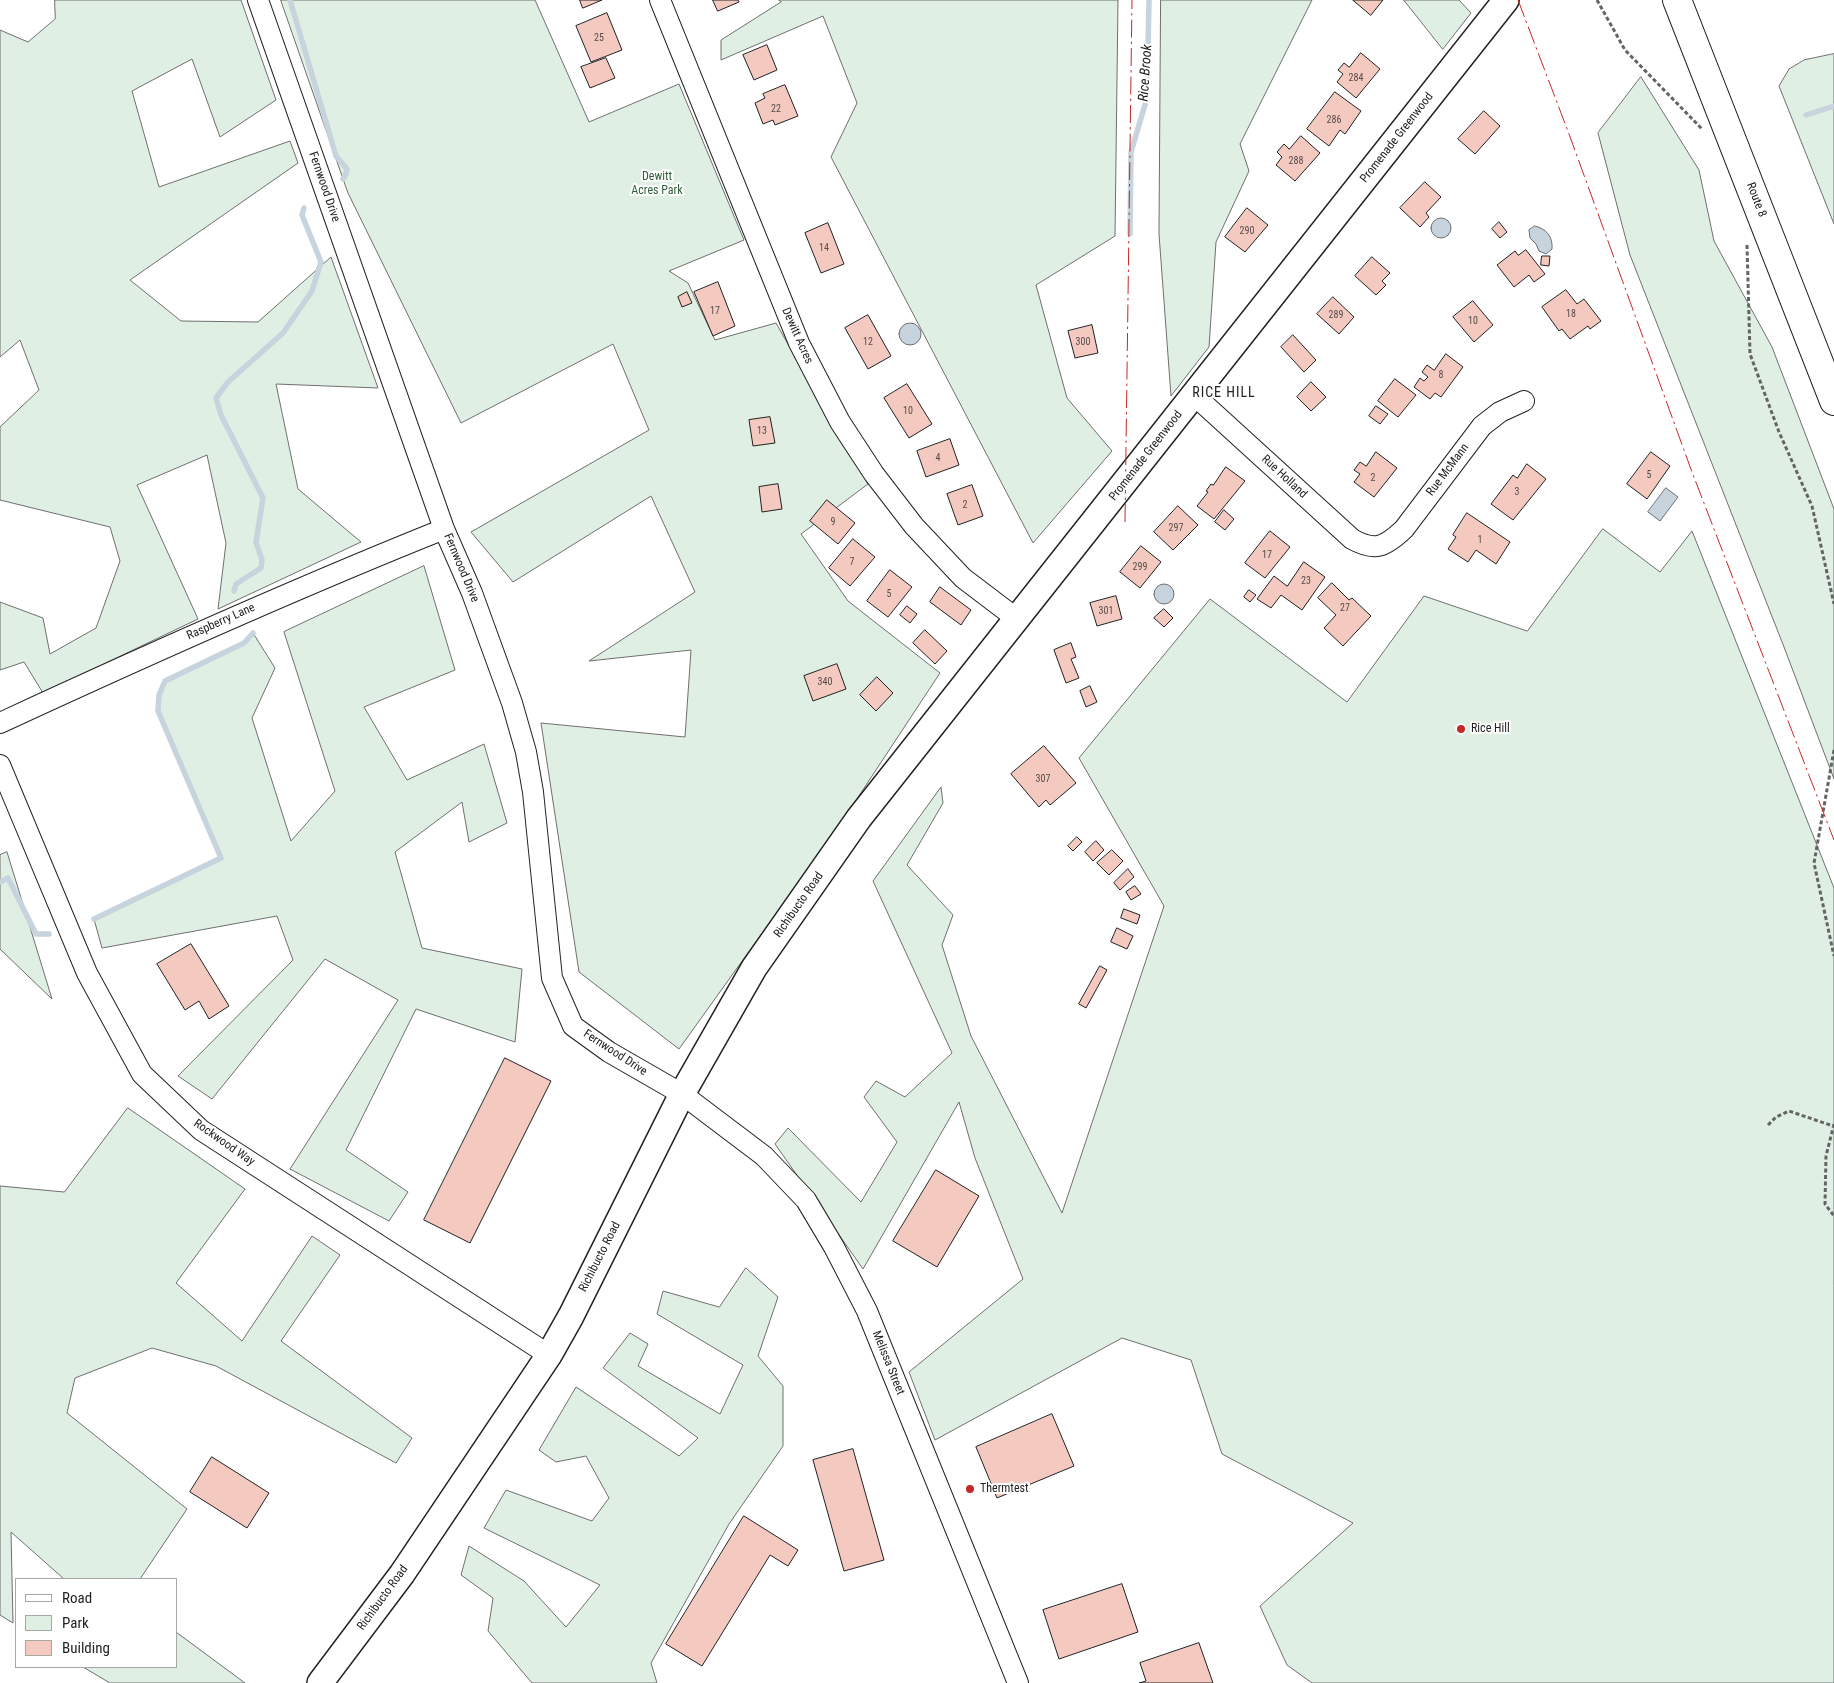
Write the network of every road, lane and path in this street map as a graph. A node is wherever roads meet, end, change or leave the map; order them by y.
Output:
1 (258, 0) edge
2 (660, 0) edge
3 (1506, 0) edge
4 (1597, 0) edge
5 (1677, 0) edge
6 (1706, 138) dead end
7 (1747, 239) dead end
8 (1194, 395) junction
9 (1834, 401) edge
10 (1524, 402) dead end
11 (444, 529) junction
12 (1379, 547) joint
13 (1834, 604) edge
14 (1017, 619) junction
15 (0, 723) edge
16 (1834, 750) edge
17 (0, 765) edge
18 (860, 818) joint
19 (1834, 956) edge
20 (682, 1094) junction
21 (1768, 1125) dead end
22 (1834, 1125) edge
23 (1834, 1216) edge
24 (549, 1355) junction
25 (320, 1683) edge
26 (1018, 1683) edge

1 - 11 street, Fernwood Drive
2 - 14 street, Dewitt Acres
3 - 8 main road, Promenade Greenwood
4 - 6 path
5 - 9 highway, Route 8
7 - 13 path
8 - 12 street, Rue Holland
8 - 14 main road, Promenade Greenwood
10 - 12 street, Rue McMann
11 - 15 street, Raspberry Lane
11 - 20 street, Fernwood Drive
14 - 18 main road, Promenade Greenwood
16 - 19 path
17 - 24 street, Rockwood Way
18 - 20 main road, Richibucto Road
20 - 24 main road, Richibucto Road
20 - 26 street, Melissa Street
21 - 22 path
22 - 23 path
24 - 25 main road, Richibucto Road

